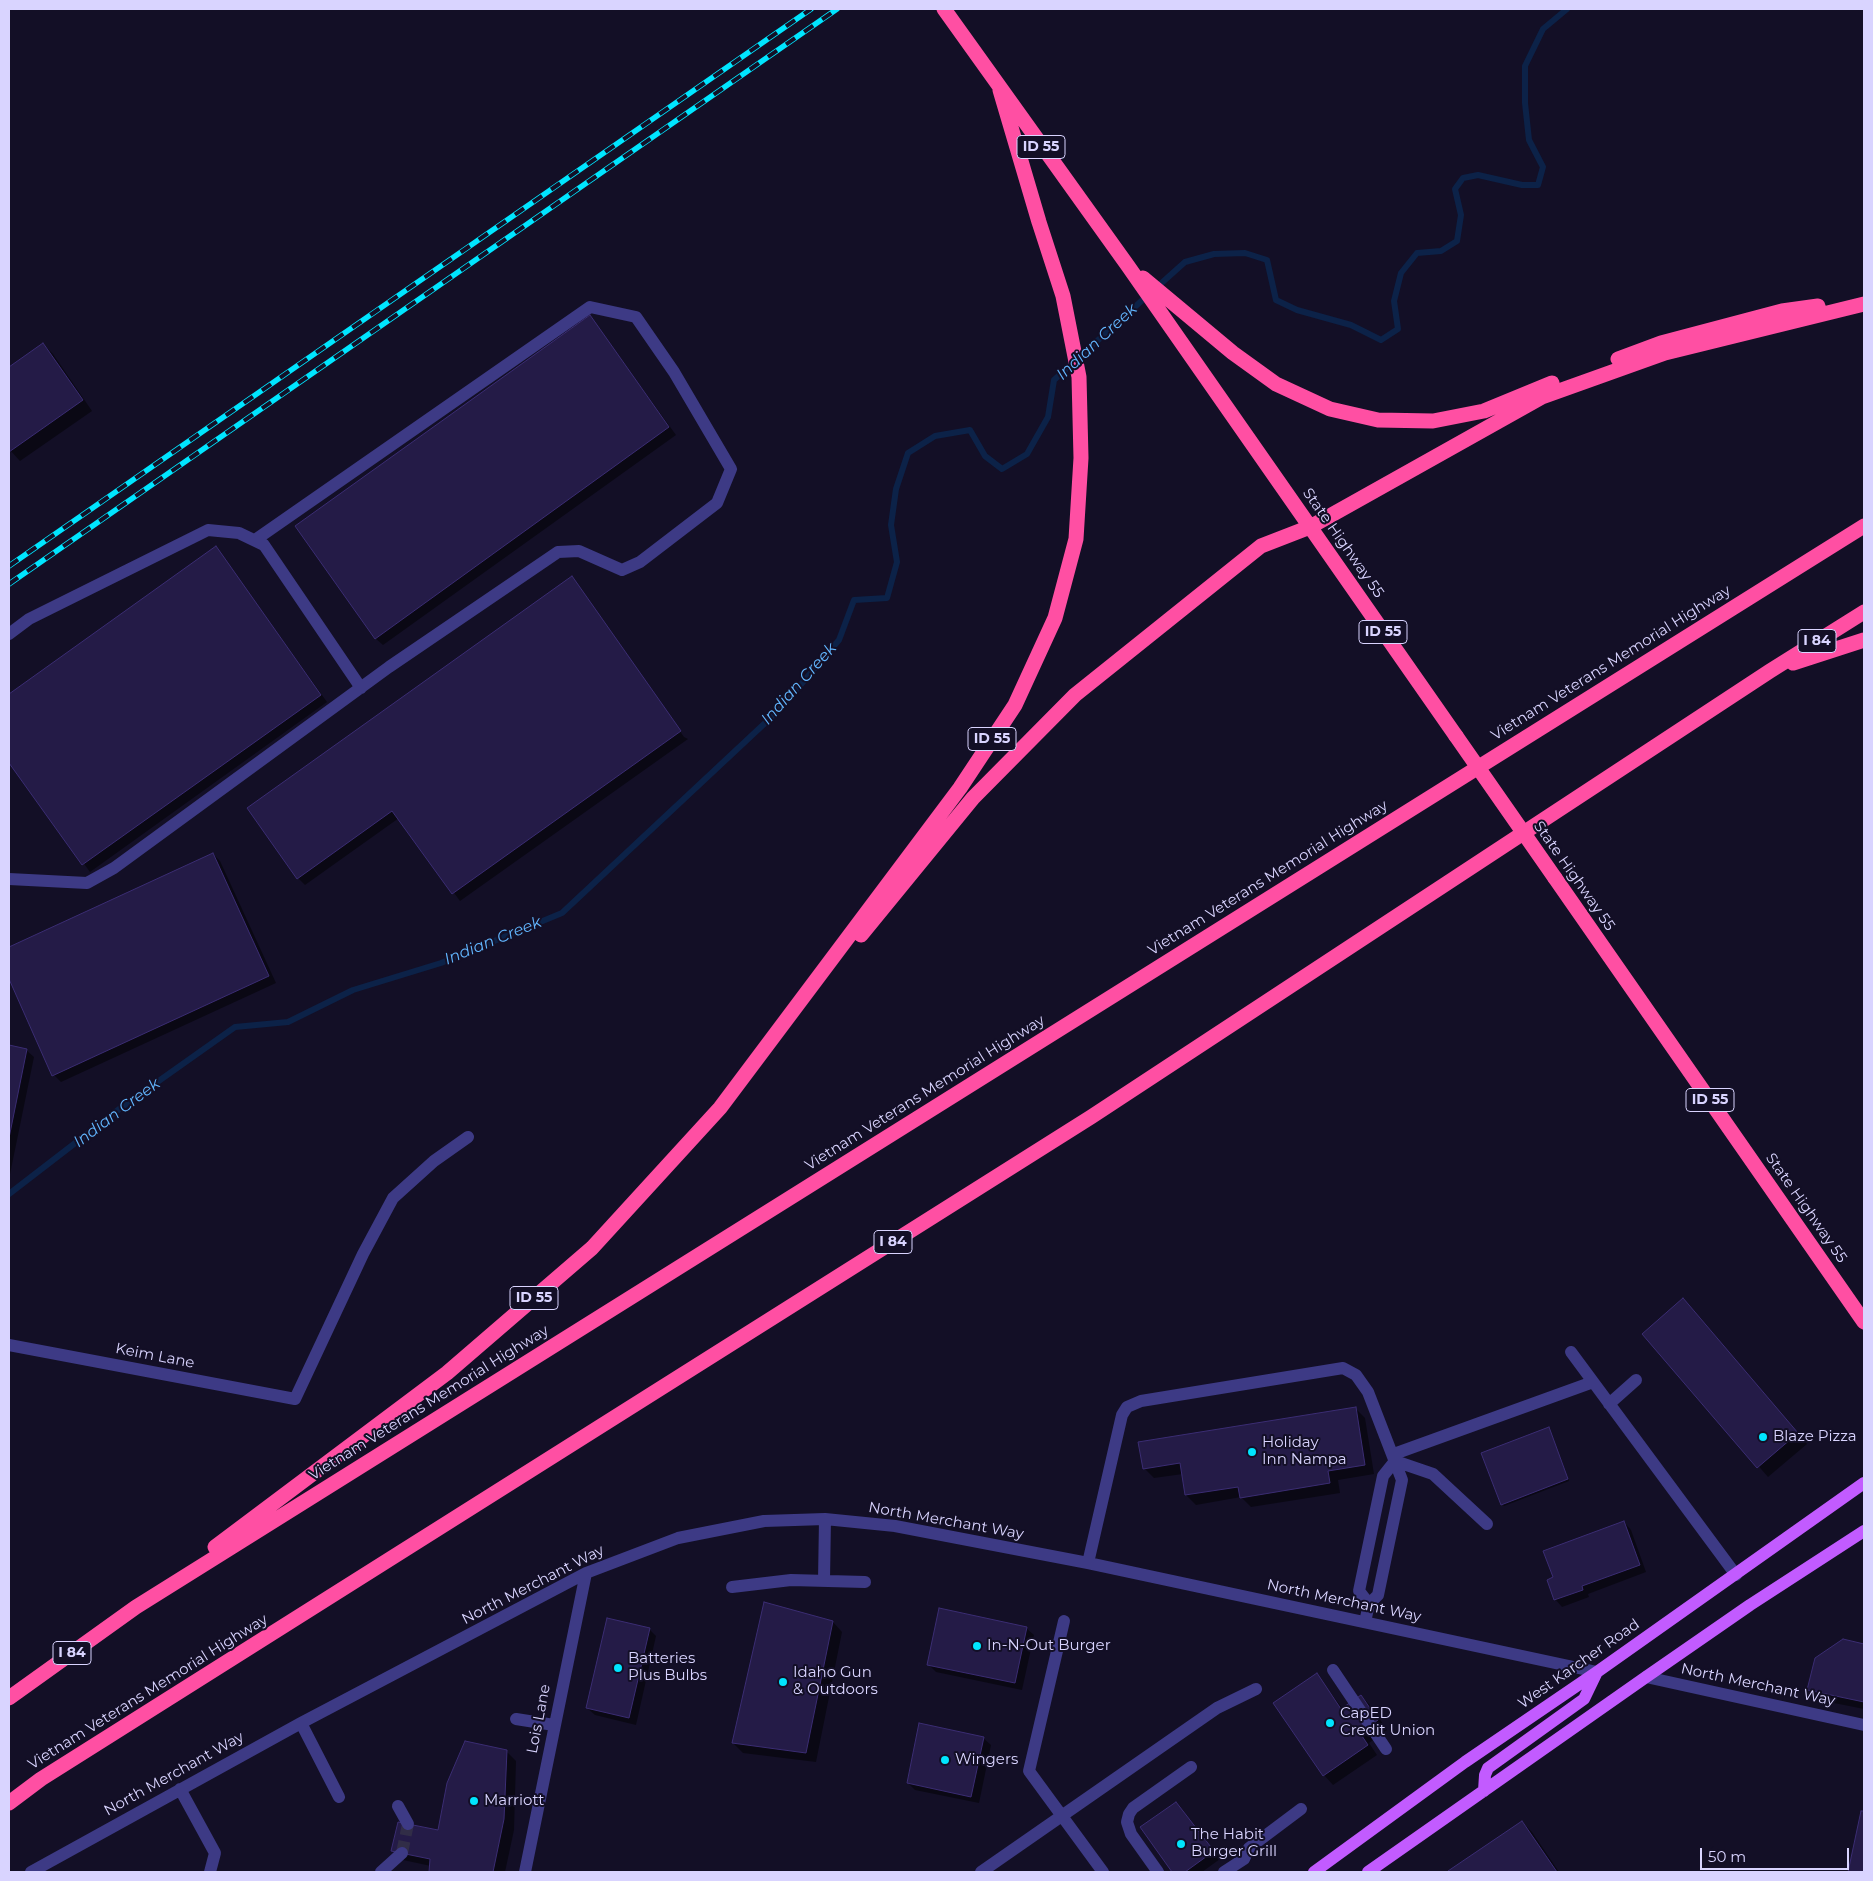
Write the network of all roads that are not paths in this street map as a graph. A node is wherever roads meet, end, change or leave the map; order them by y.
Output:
1 (944, 9) edge
2 (1000, 90) junction
3 (1128, 266) junction
4 (1864, 300) edge
5 (1864, 304) edge
6 (1864, 526) edge
7 (1310, 527) junction
8 (255, 540) junction
9 (1864, 612) edge
10 (9, 634) edge
11 (1864, 640) edge
12 (1770, 671) junction
13 (361, 688) junction
14 (9, 879) edge
15 (720, 1108) junction
16 (468, 1138) dead end
17 (1864, 1322) edge
18 (9, 1345) edge
19 (1571, 1352) dead end
20 (1636, 1380) dead end
21 (1593, 1382) junction
22 (1609, 1404) junction
23 (1395, 1457) junction
24 (1864, 1484) edge
25 (825, 1518) junction
26 (1487, 1524) dead end
27 (1864, 1531) edge
28 (1088, 1563) junction
29 (586, 1573) junction
30 (1736, 1575) junction
31 (824, 1580) junction
32 (865, 1582) dead end
33 (732, 1587) dead end
34 (1369, 1604) junction
35 (136, 1607) junction
36 (1064, 1621) dead end
37 (1365, 1622) junction
38 (1333, 1670) dead end
39 (1597, 1672) junction
40 (1646, 1676) junction
41 (1256, 1689) dead end
42 (9, 1698) edge
43 (516, 1719) dead end
44 (301, 1723) junction
45 (554, 1725) junction
46 (1864, 1725) edge
47 (1386, 1749) dead end
48 (1191, 1767) dead end
49 (180, 1789) junction
50 (1484, 1790) junction
51 (339, 1797) dead end
52 (9, 1803) edge
53 (398, 1806) dead end
54 (1301, 1809) dead end
55 (1063, 1815) junction
56 (408, 1824) tunnel mouth
57 (402, 1853) tunnel mouth
58 (31, 1872) edge
59 (210, 1872) edge
60 (381, 1872) edge
61 (524, 1872) edge
62 (981, 1872) edge
63 (1103, 1872) edge
64 (1158, 1872) edge
65 (1224, 1872) edge
66 (1314, 1872) edge
67 (1368, 1872) edge

1 - 2 highway, State Highway 55 / ID 55
2 - 3 highway, State Highway 55 / ID 55
2 - 15 highway, ID 55
3 - 4 highway
3 - 7 highway, State Highway 55 / ID 55
5 - 7 highway
6 - 35 highway, Vietnam Veterans Memorial Highway / I 84
7 - 15 highway
7 - 17 highway, State Highway 55 / ID 55, bridge
8 - 10 street
8 - 13 street
8 - 13 street
9 - 12 highway, I 84
11 - 12 highway
12 - 52 highway, Vietnam Veterans Memorial Highway / I 84
13 - 14 street
15 - 35 highway, ID 55
16 - 18 street, Keim Lane
19 - 21 street
20 - 22 street
21 - 22 street
21 - 23 street
22 - 30 street
23 - 26 street
23 - 28 street
23 - 34 street
23 - 34 street
24 - 30 main road, West Karcher Road
25 - 28 street, North Merchant Way
25 - 29 street, North Merchant Way
25 - 31 street
27 - 40 main road
28 - 37 street, North Merchant Way
29 - 44 street, North Merchant Way
29 - 45 street, Lois Lane
30 - 39 main road, West Karcher Road
31 - 32 street
31 - 33 street
34 - 37 street
35 - 42 highway, Vietnam Veterans Memorial Highway / I 84
36 - 55 street
37 - 39 street, North Merchant Way
38 - 47 street
39 - 50 main road
39 - 66 main road, West Karcher Road
40 - 46 street, North Merchant Way
40 - 50 main road
41 - 55 street
43 - 45 street
44 - 49 street, North Merchant Way
44 - 51 street
45 - 61 street, Lois Lane
48 - 64 street
49 - 58 street, North Merchant Way
49 - 59 street
50 - 67 main road
53 - 56 street
54 - 65 street
55 - 62 street
55 - 63 street
57 - 60 street

